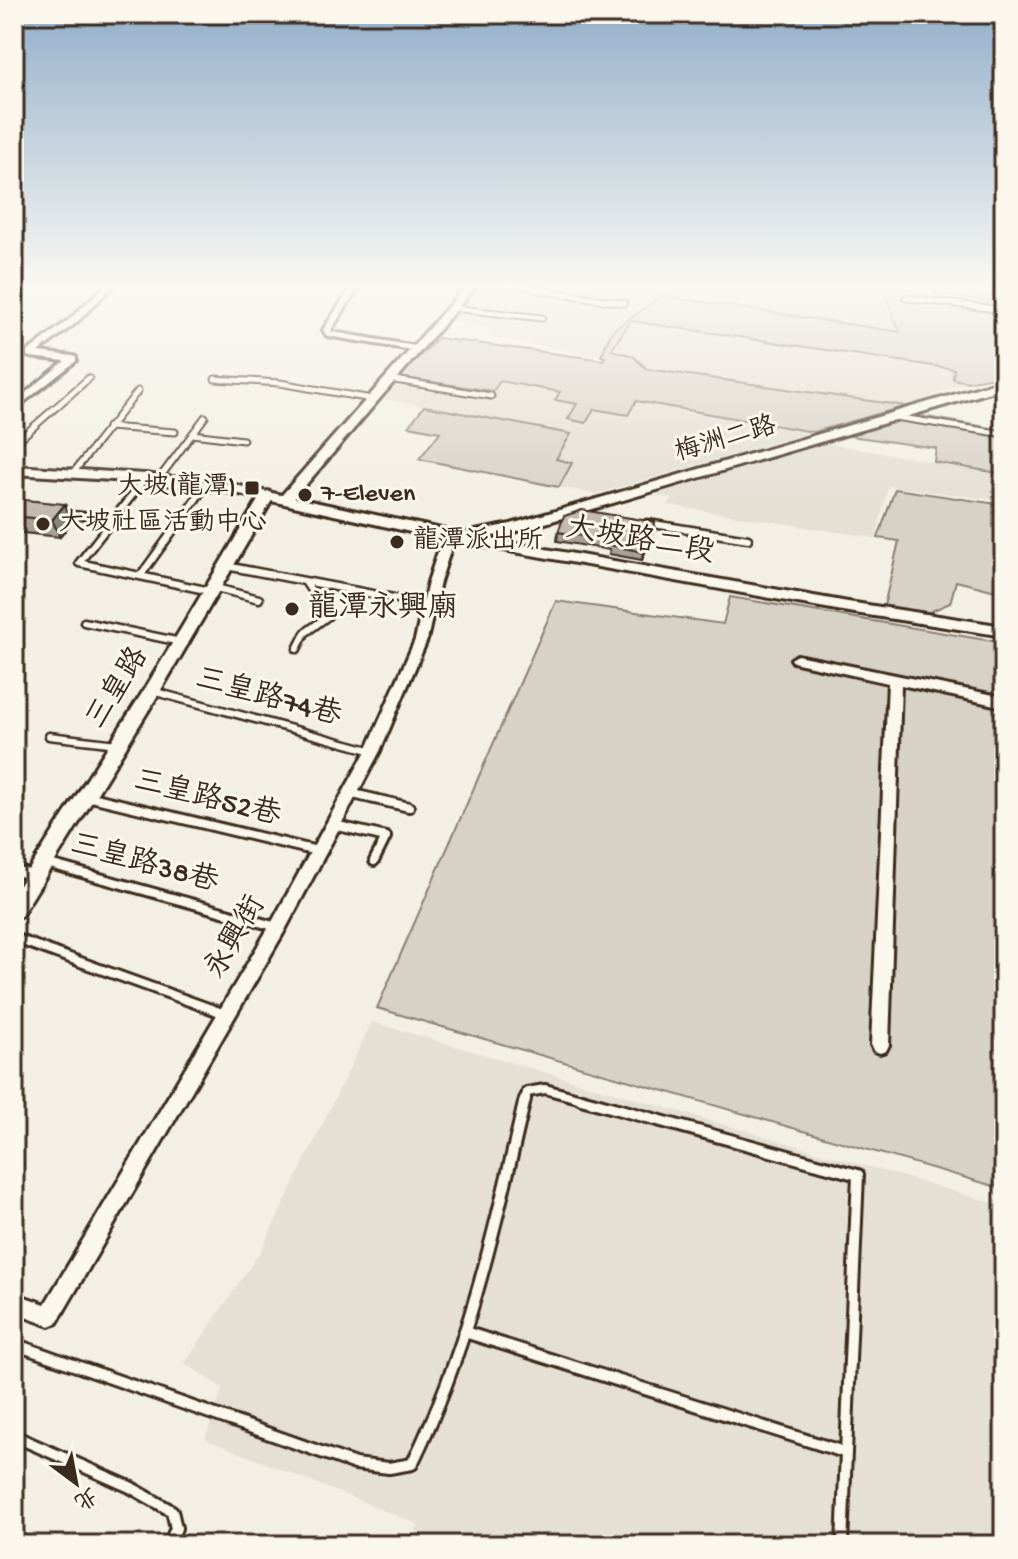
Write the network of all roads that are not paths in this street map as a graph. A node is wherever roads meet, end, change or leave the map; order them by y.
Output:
1 (54, 357) edge
2 (408, 357) edge
3 (89, 378) dead end
4 (215, 379) dead end
5 (389, 379) junction
6 (1004, 384) edge
7 (138, 391) dead end
8 (491, 396) dead end
9 (372, 399) junction
10 (14, 407) edge
11 (893, 416) junction
12 (205, 417) dead end
13 (108, 427) junction
14 (175, 432) dead end
15 (192, 434) junction
16 (1004, 434) edge
17 (243, 440) dead end
18 (14, 444) edge
19 (14, 470) edge
20 (73, 473) junction
21 (151, 479) junction
22 (206, 485) junction
23 (268, 495) junction
24 (286, 499) junction
25 (571, 511) junction
26 (57, 513) edge
27 (586, 513) edge
28 (113, 519) junction
29 (645, 523) edge
30 (454, 537) junction
31 (748, 539) dead end
32 (224, 566) junction
33 (141, 575) junction
34 (306, 583) junction
35 (211, 589) junction
36 (259, 599) dead end
37 (431, 605) junction
38 (84, 622) dead end
39 (1004, 631) edge
40 (181, 642) junction
41 (297, 649) dead end
42 (797, 659) dead end
43 (895, 679) junction
44 (152, 691) junction
45 (1004, 702) edge
46 (49, 736) dead end
47 (117, 744) junction
48 (373, 751) junction
49 (349, 793) junction
50 (85, 795) junction
51 (409, 807) dead end
52 (332, 825) junction
53 (317, 851) junction
54 (374, 861) dead end
55 (40, 869) junction
56 (14, 871) edge
57 (14, 910) edge
58 (278, 927) junction
59 (14, 938) edge
60 (225, 1014) junction
61 (880, 1045) dead end
62 (14, 1303) edge
63 (468, 1333) junction
64 (14, 1344) edge
65 (14, 1436) edge
66 (844, 1452) junction
67 (169, 1545) edge
68 (842, 1545) edge

1 - 10 street
2 - 5 street
3 - 18 lane
4 - 9 lane
5 - 8 lane
5 - 9 street
6 - 11 street, 梅洲二路
7 - 13 lane
9 - 24 street
11 - 16 lane
11 - 25 street, 梅洲二路
12 - 15 lane
13 - 14 lane
13 - 20 lane
15 - 17 lane
15 - 21 lane
19 - 20 main road, 大坡路二段
20 - 21 main road, 大坡路二段
21 - 22 main road, 大坡路二段
21 - 28 lane
22 - 23 main road, 大坡路二段
22 - 33 lane
23 - 24 main road, 大坡路二段
23 - 32 street, 三皇路
24 - 30 main road, 大坡路二段
25 - 27 lane
25 - 30 street, 梅洲二路
26 - 28 lane
28 - 33 lane
29 - 31 lane
30 - 37 street, 永興街
30 - 39 street, 大坡路二段
32 - 34 lane
32 - 35 street, 三皇路
33 - 35 lane
34 - 37 lane
34 - 41 lane
35 - 36 lane
35 - 40 street, 三皇路
37 - 48 street, 永興街
38 - 40 lane
40 - 44 street, 三皇路
42 - 43 street
43 - 45 street
43 - 61 street
44 - 47 street, 三皇路
44 - 48 lane, 三皇路74巷
46 - 47 lane
47 - 50 street, 三皇路
48 - 49 street, 永興街
49 - 51 lane
49 - 52 street, 永興街
50 - 53 lane, 三皇路52巷
50 - 55 street, 三皇路
52 - 53 street, 永興街
52 - 54 lane
53 - 58 street, 永興街
55 - 56 lane, 三皇路38巷
55 - 57 street, 三皇路
55 - 58 lane, 三皇路38巷
58 - 60 street, 永興街
59 - 60 lane
60 - 62 street, 永興街
63 - 64 lane
63 - 66 lane
63 - 66 lane
65 - 67 lane
66 - 68 lane

